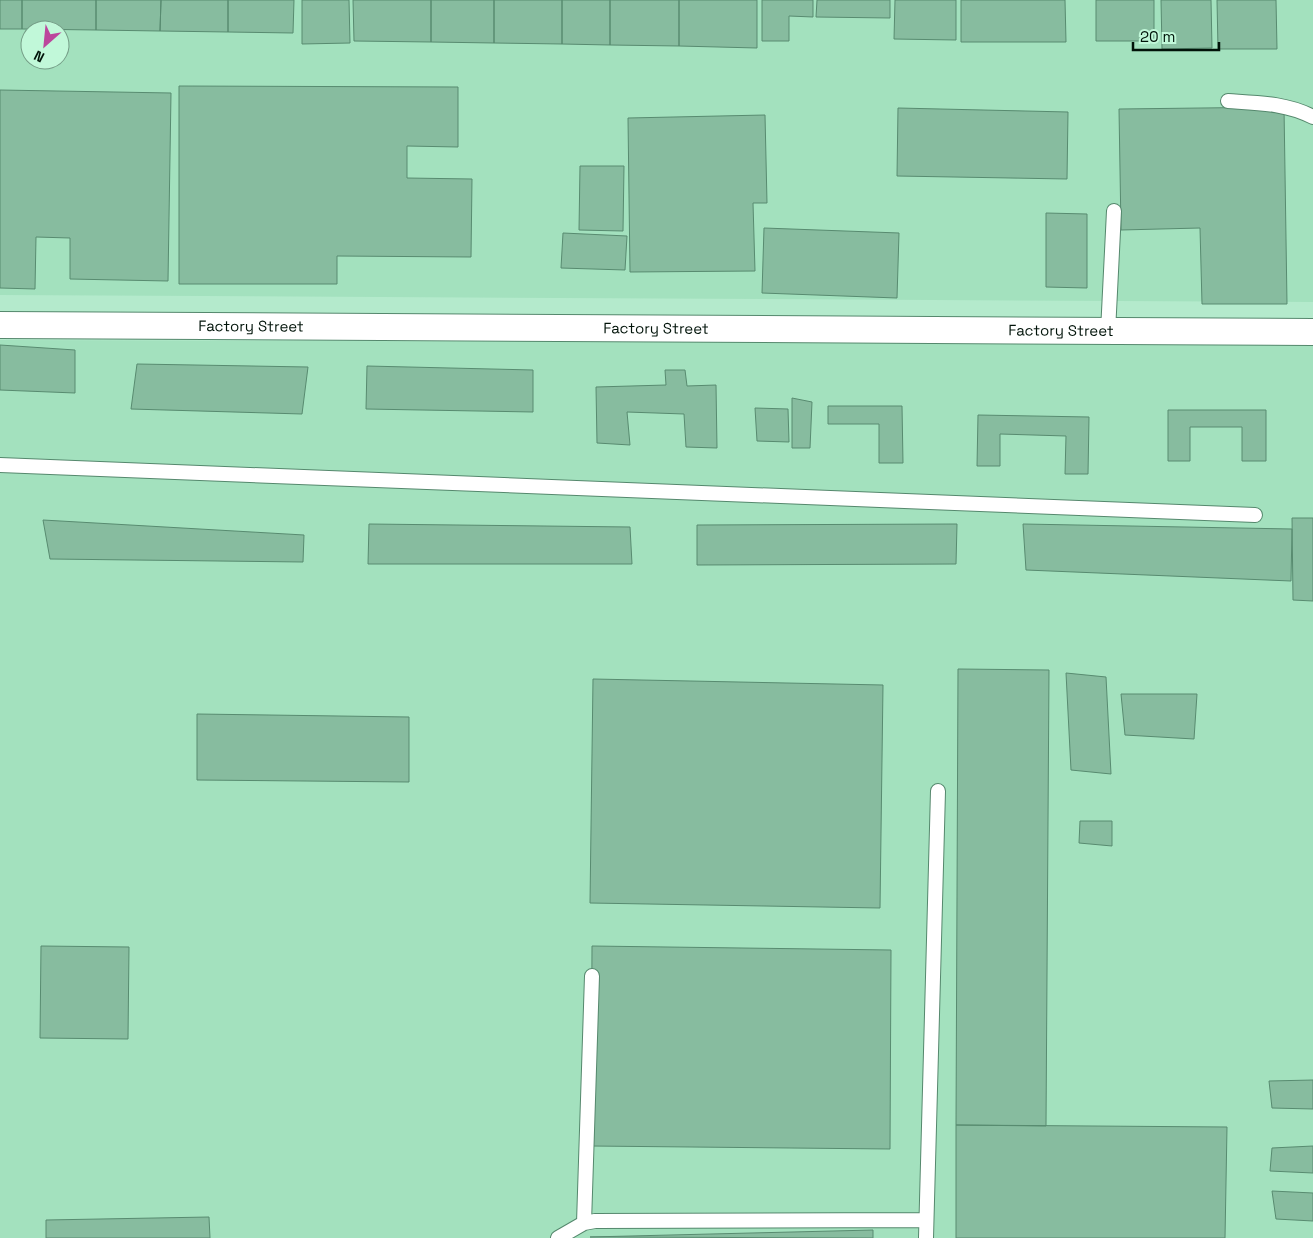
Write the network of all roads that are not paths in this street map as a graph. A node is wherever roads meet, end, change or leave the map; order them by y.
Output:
1 (1228, 101) dead end
2 (1313, 117) edge
3 (1114, 212) dead end
4 (0, 325) edge
5 (1108, 332) junction
6 (1313, 332) edge
7 (0, 466) edge
8 (1255, 515) dead end
9 (938, 791) dead end
10 (592, 976) dead end
11 (926, 1220) junction
12 (584, 1223) junction
13 (558, 1238) edge
14 (926, 1238) edge

1 - 2 lane
3 - 5 lane
4 - 5 street, Factory Street
5 - 6 street, Factory Street
7 - 8 lane
9 - 11 lane
10 - 12 lane
11 - 12 lane
11 - 14 lane
12 - 13 lane

